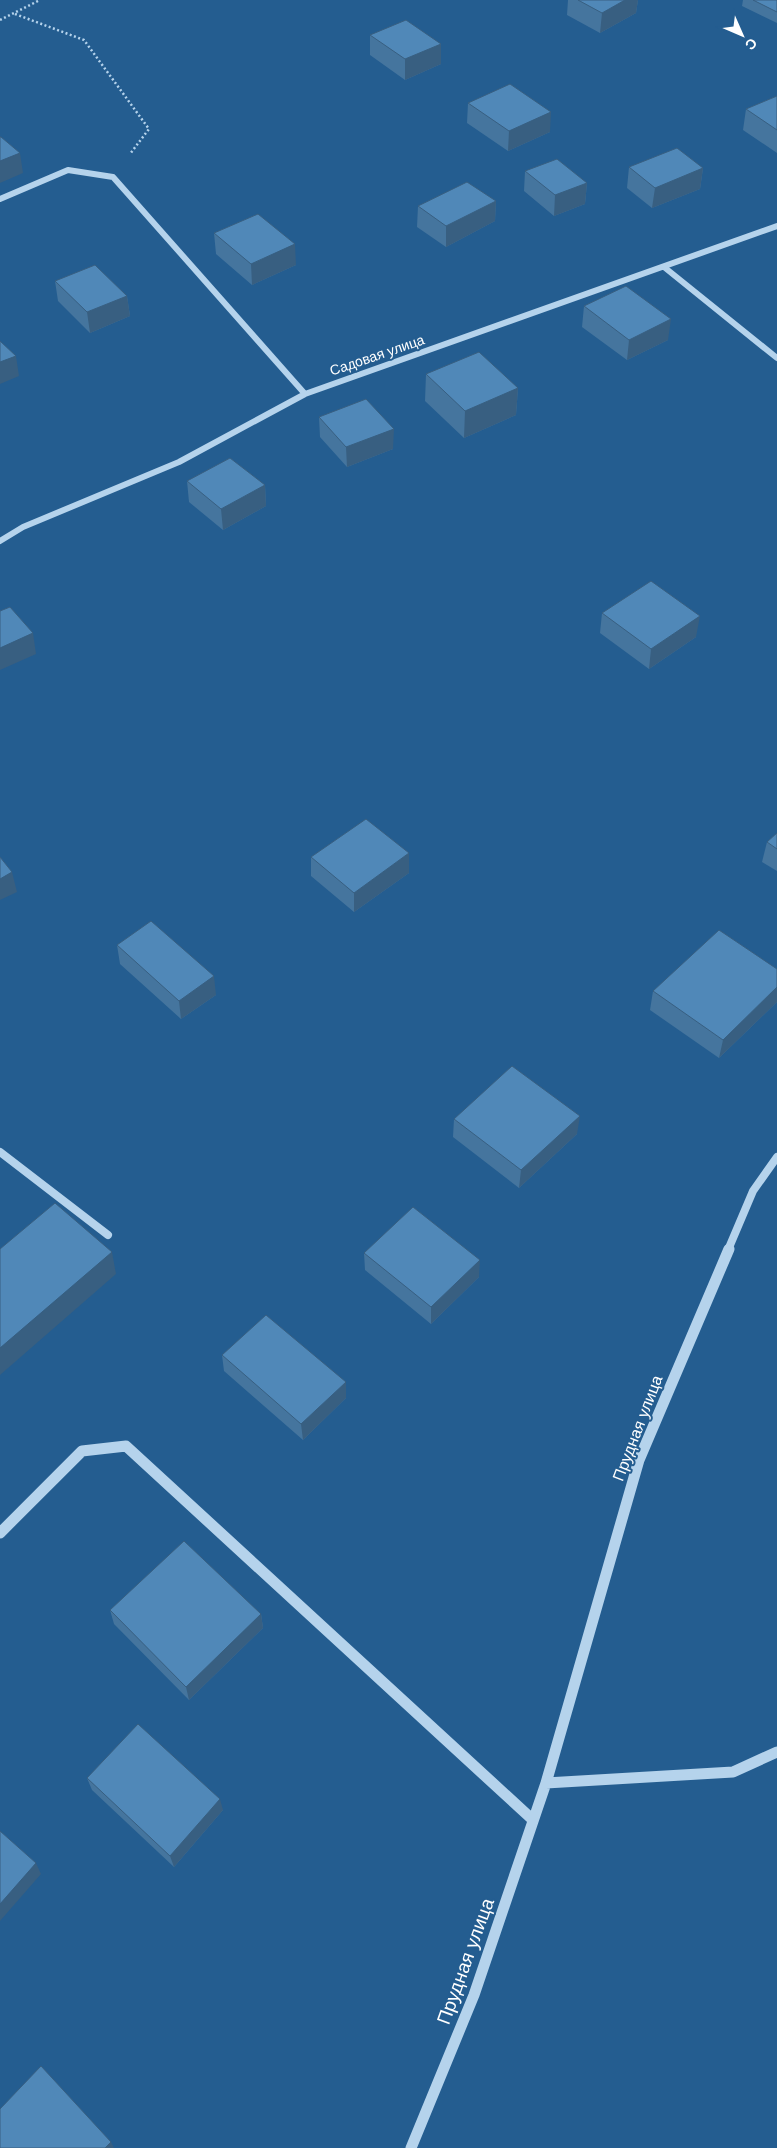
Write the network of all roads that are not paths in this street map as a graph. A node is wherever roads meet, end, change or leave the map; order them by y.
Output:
1 (0, 199) edge
2 (777, 226) edge
3 (664, 267) junction
4 (777, 358) edge
5 (305, 394) junction
6 (0, 541) edge
7 (0, 1152) edge
8 (777, 1157) edge
9 (108, 1235) dead end
10 (0, 1533) edge
11 (777, 1752) edge
12 (546, 1782) junction
13 (533, 1820) junction
14 (411, 2148) edge

1 - 5 street
2 - 3 street, Садовая улица
3 - 4 street
3 - 5 street, Садовая улица
5 - 6 street, Садовая улица
7 - 9 street
8 - 12 street, Прудная улица
10 - 13 street
11 - 12 street
12 - 13 street, Прудная улица
13 - 14 street, Прудная улица

